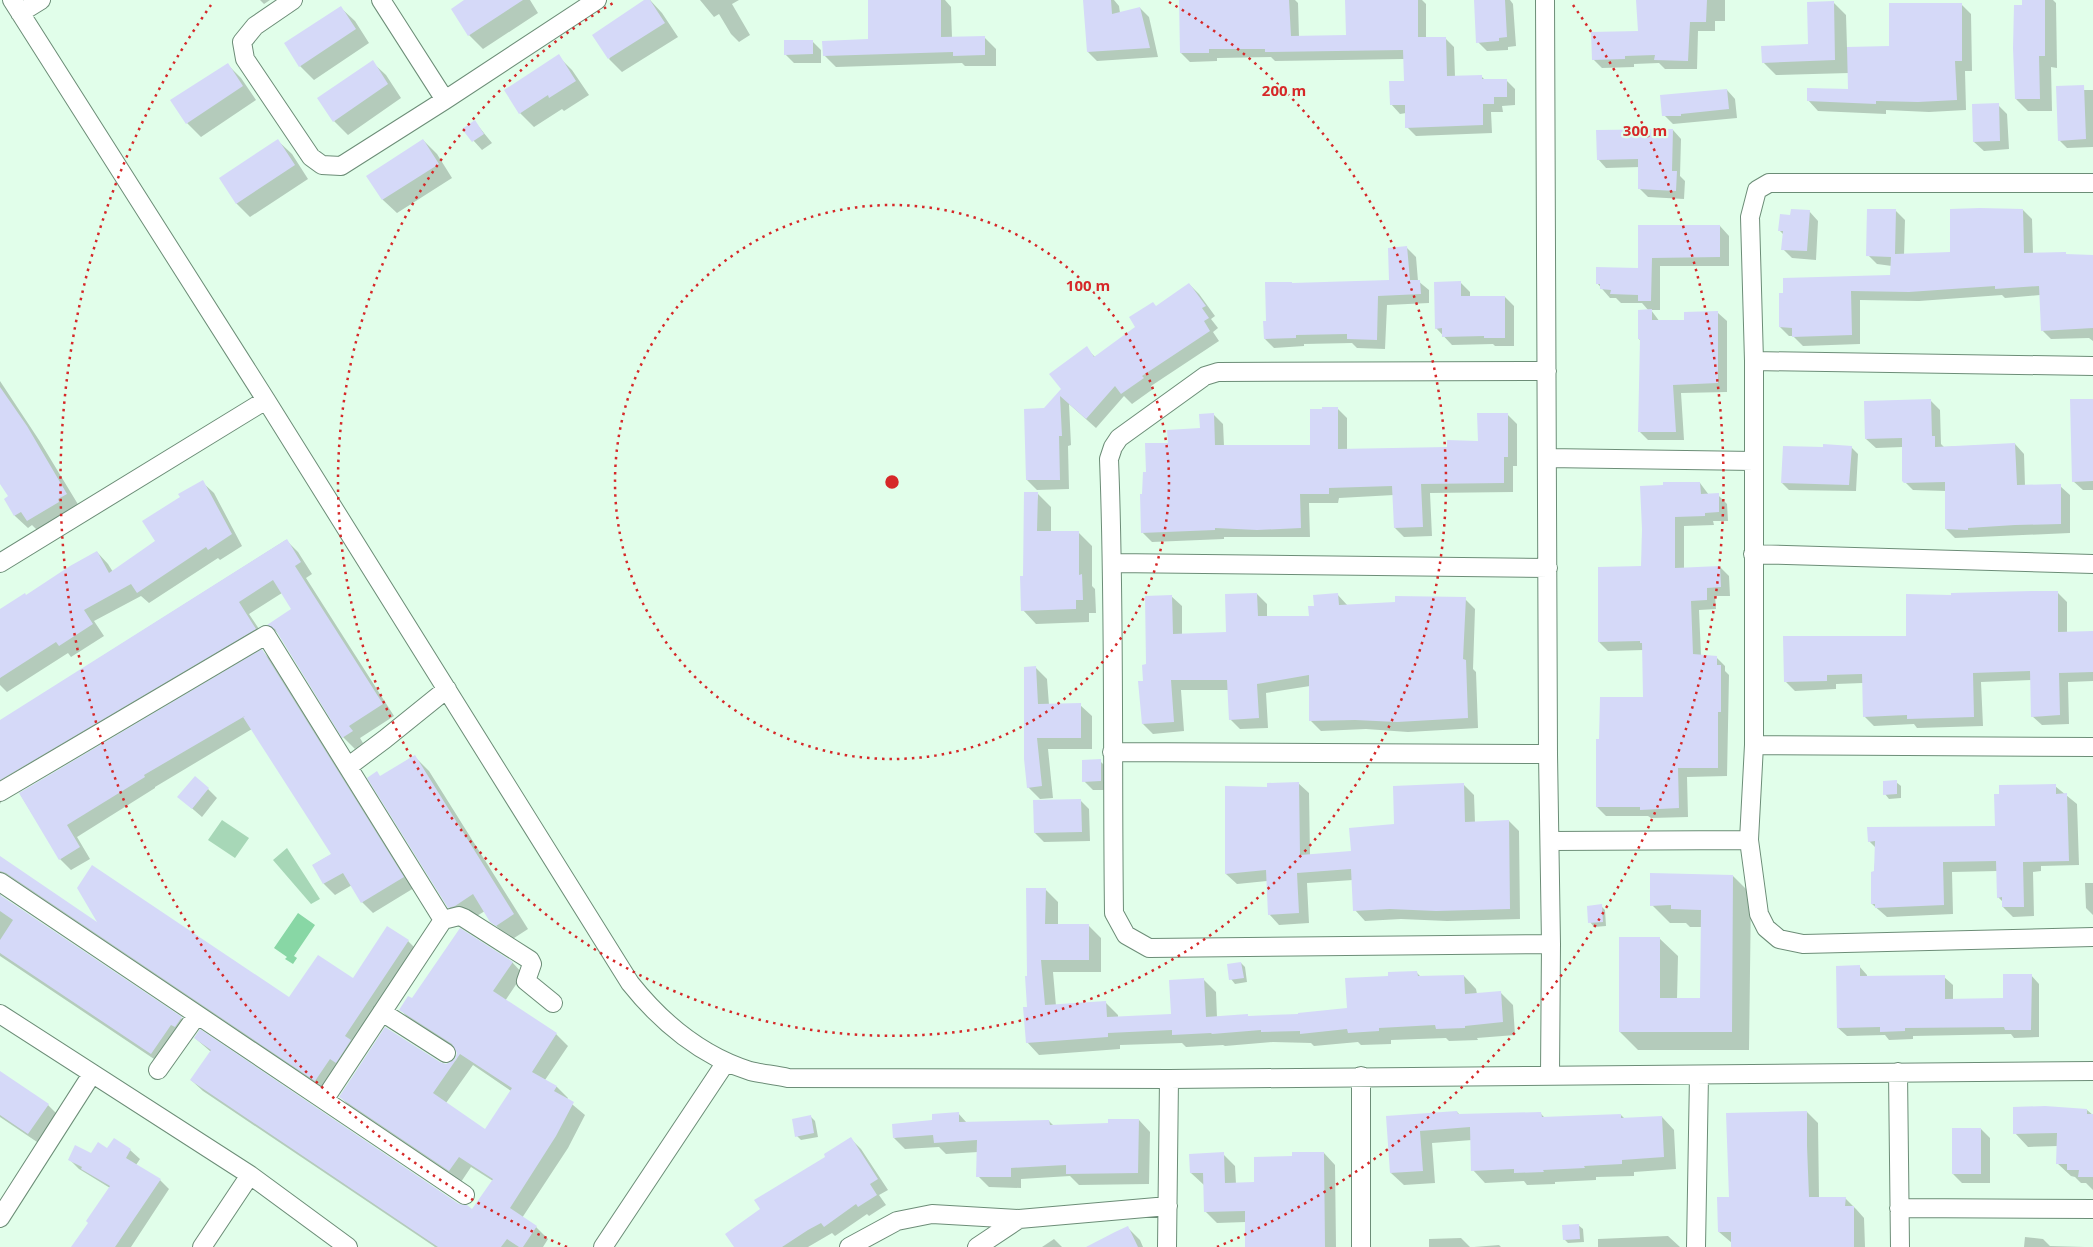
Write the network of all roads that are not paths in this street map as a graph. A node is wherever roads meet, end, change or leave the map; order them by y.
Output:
1 (41, 0) edge
2 (293, 0) edge
3 (381, 0) edge
4 (597, 0) edge
5 (1545, 0) edge
6 (16, 7) edge
7 (445, 100) junction
8 (2093, 182) edge
9 (1754, 361) junction
10 (2093, 366) edge
11 (1547, 371) junction
12 (266, 400) junction
13 (1548, 458) junction
14 (1754, 461) junction
15 (1753, 554) junction
16 (2, 559) edge
17 (1113, 563) junction
18 (2093, 564) edge
19 (1548, 568) junction
20 (447, 689) junction
21 (1754, 745) junction
22 (2093, 747) edge
23 (1112, 752) junction
24 (1548, 754) junction
25 (349, 766) junction
26 (0, 792) edge
27 (1749, 840) junction
28 (1550, 841) junction
29 (0, 882) edge
30 (443, 920) junction
31 (2093, 936) edge
32 (1551, 944) junction
33 (552, 1002) dead end
34 (382, 1012) junction
35 (0, 1014) edge
36 (197, 1015) junction
37 (446, 1053) dead end
38 (726, 1062) junction
39 (158, 1070) dead end
40 (2093, 1071) edge
41 (1898, 1072) junction
42 (92, 1074) junction
43 (1550, 1075) junction
44 (1699, 1075) junction
45 (1361, 1076) junction
46 (1169, 1079) junction
47 (324, 1100) junction
48 (250, 1175) junction
49 (465, 1195) dead end
50 (1168, 1206) junction
51 (1899, 1208) junction
52 (2093, 1209) edge
53 (0, 1218) edge
54 (1019, 1219) junction
55 (202, 1247) edge
56 (348, 1247) edge
57 (603, 1247) edge
58 (849, 1247) edge
59 (977, 1247) edge
60 (1167, 1247) edge
61 (1361, 1247) edge
62 (1696, 1247) edge
63 (1900, 1247) edge

1 - 6 street
2 - 7 street
3 - 7 street
4 - 7 street
5 - 11 street
6 - 12 street
8 - 9 street
9 - 10 street
9 - 14 street
11 - 13 street
11 - 17 street
12 - 16 street
12 - 20 street
13 - 14 street
13 - 19 street
14 - 15 street
15 - 18 street
15 - 21 street
17 - 19 street
17 - 23 street
19 - 24 street
20 - 25 street
20 - 38 street
21 - 22 street
21 - 27 street
23 - 24 street
23 - 32 street
24 - 28 street
25 - 26 street
25 - 30 street
27 - 28 street
27 - 31 street
28 - 32 street
29 - 36 street
30 - 33 street
30 - 34 street
32 - 43 street
34 - 37 street
34 - 47 street
35 - 42 street
36 - 39 street
36 - 47 street
38 - 46 street
38 - 57 street
40 - 41 street
41 - 44 street
41 - 51 street
42 - 48 street
42 - 53 street
43 - 44 street
43 - 45 street
44 - 62 street
45 - 46 street
45 - 61 street
46 - 50 street
47 - 49 street
48 - 55 street
48 - 56 street
50 - 54 street
50 - 60 street
51 - 52 street
51 - 63 street
54 - 58 street
54 - 59 street

